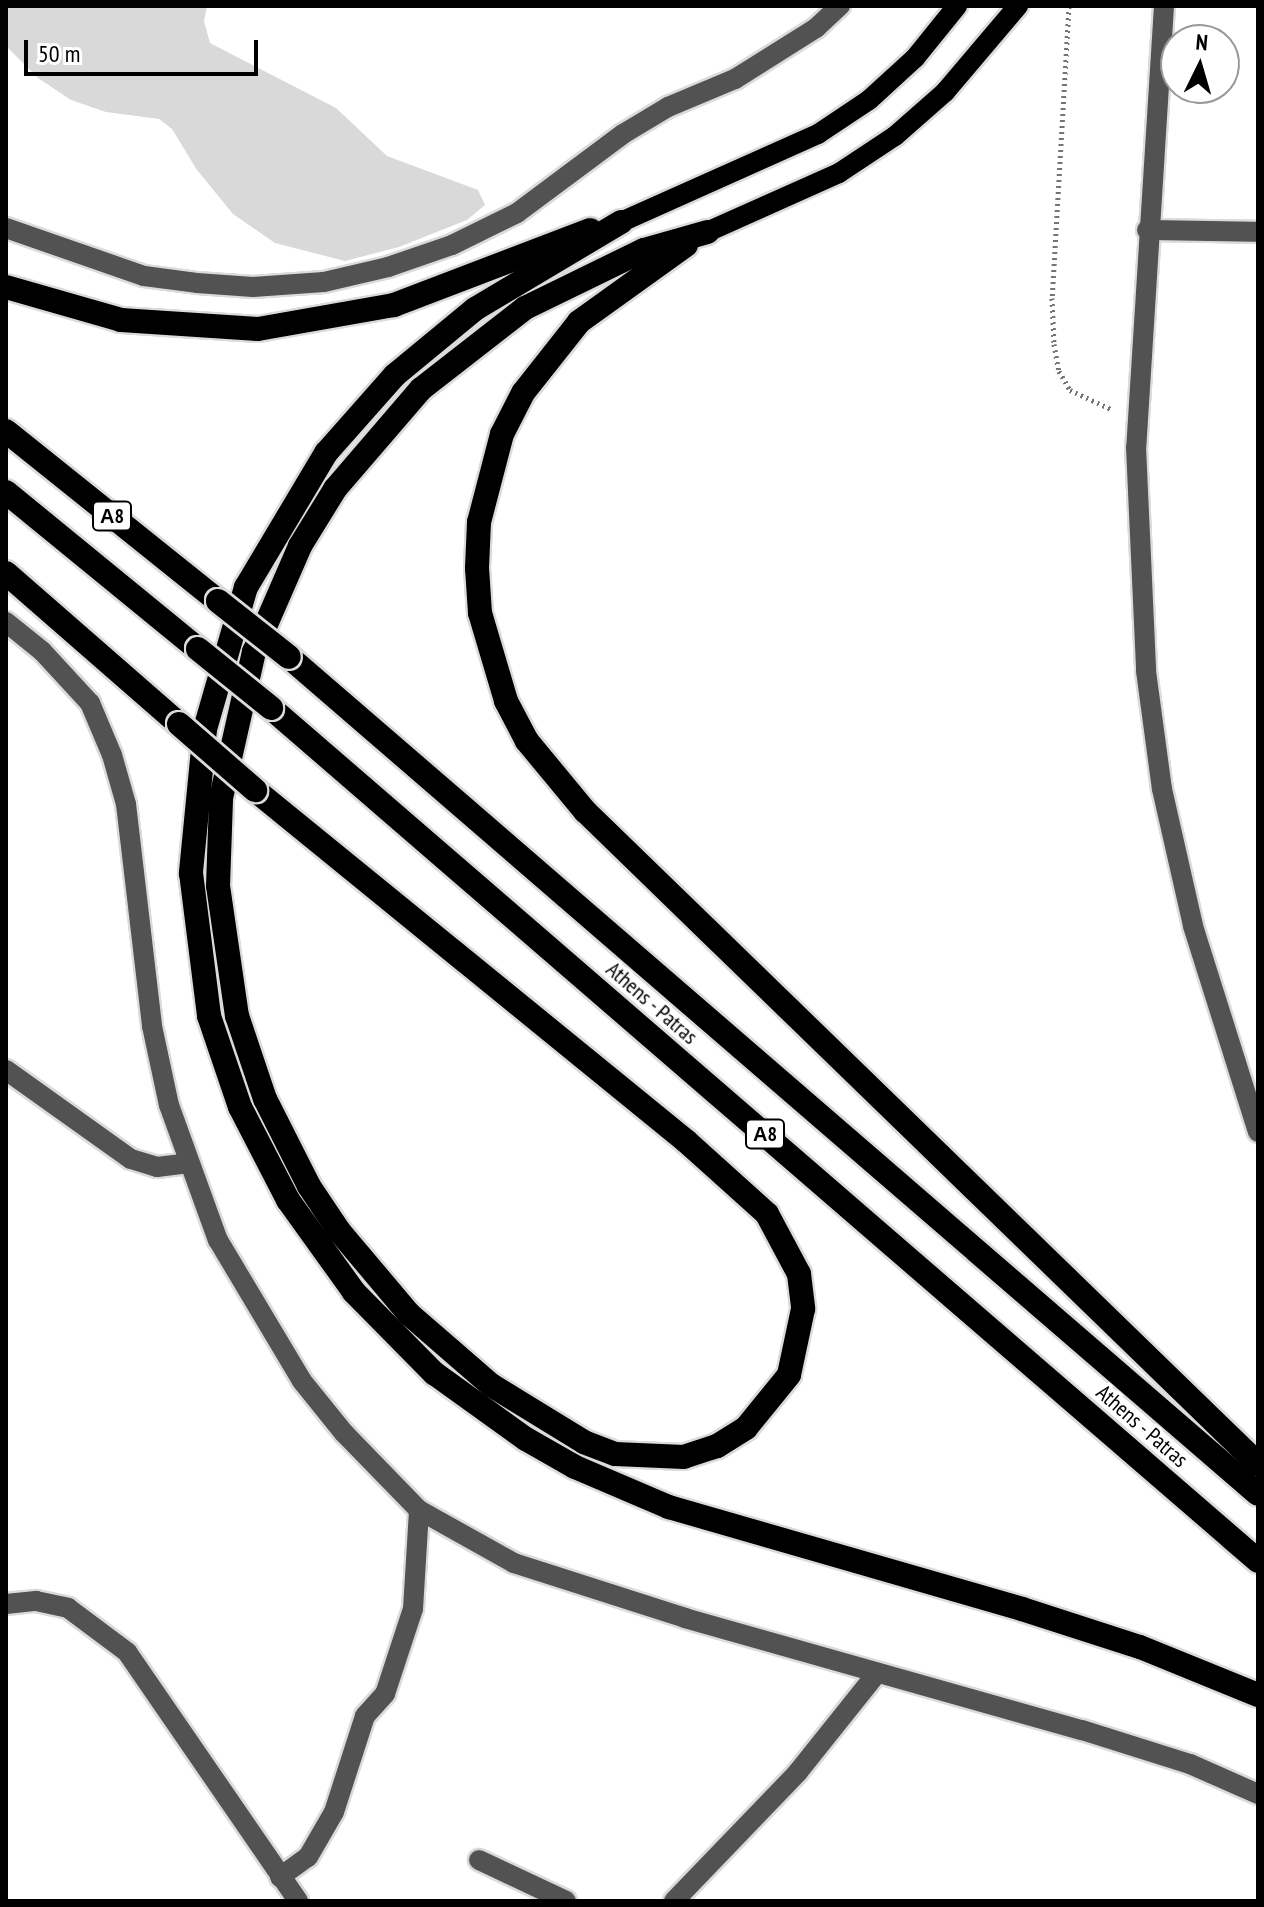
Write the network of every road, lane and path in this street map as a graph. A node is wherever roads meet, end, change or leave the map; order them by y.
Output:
1 (840, 6) edge
2 (957, 6) edge
3 (1018, 6) edge
4 (1069, 6) edge
5 (1164, 6) edge
6 (621, 222) junction
7 (6, 228) edge
8 (1147, 230) junction
9 (707, 232) junction
10 (1258, 232) edge
11 (6, 287) edge
12 (1137, 415) junction
13 (6, 431) edge
14 (6, 492) edge
15 (6, 573) edge
16 (6, 622) edge
17 (6, 1070) edge
18 (1258, 1132) edge
19 (189, 1163) junction
20 (1258, 1464) edge
21 (1258, 1494) edge
22 (419, 1510) junction
23 (1258, 1561) edge
24 (6, 1604) edge
25 (877, 1673) junction
26 (1258, 1695) edge
27 (1258, 1794) edge
28 (479, 1860) dead end
29 (280, 1877) junction
30 (298, 1901) edge
31 (566, 1901) edge
32 (674, 1901) edge

1 - 7 street
2 - 6 main road
3 - 9 main road
4 - 12 path
5 - 8 street
6 - 11 highway
6 - 26 highway
8 - 10 street
8 - 12 street
9 - 15 highway, bridge
9 - 20 highway
12 - 18 street
13 - 21 highway, Athens - Patras / Α8, bridge
14 - 23 highway, Athens - Patras / Α8, bridge
16 - 19 street
17 - 19 street
19 - 22 street
22 - 25 street
22 - 29 street
24 - 29 street
25 - 27 street
25 - 32 street
28 - 31 street
29 - 30 street

